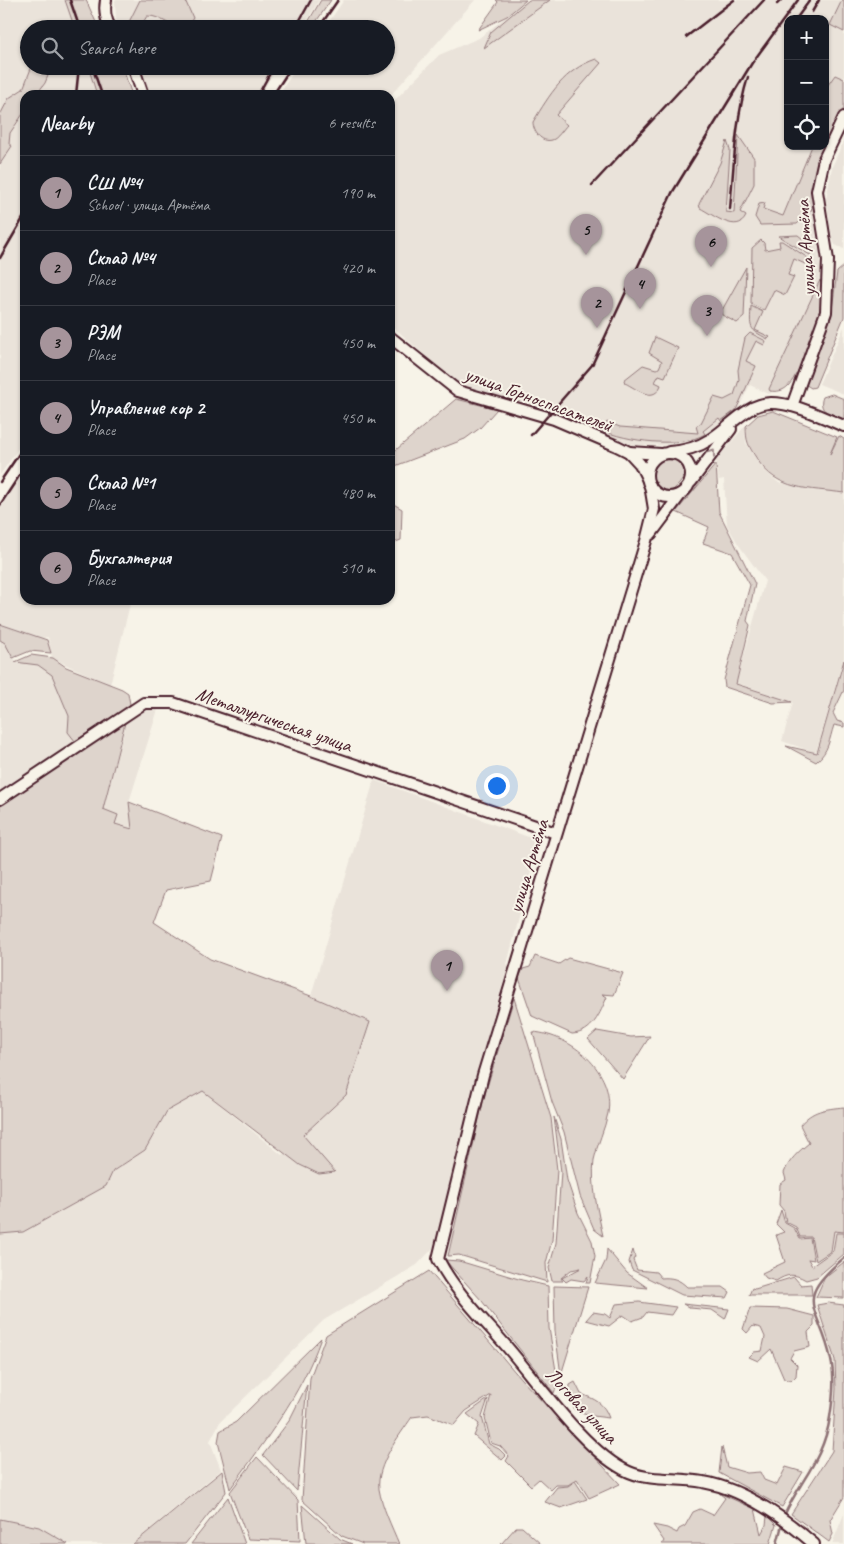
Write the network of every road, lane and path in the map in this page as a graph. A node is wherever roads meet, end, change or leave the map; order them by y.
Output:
1 (106, 0) edge
2 (107, 20) edge
3 (136, 75) edge
4 (141, 90) edge
5 (844, 116) edge
6 (395, 341) edge
7 (792, 406) junction
8 (739, 419) junction
9 (844, 426) edge
10 (629, 452) junction
11 (665, 453) junction
12 (648, 482) junction
13 (684, 491) junction
14 (646, 541) junction
15 (0, 799) edge
16 (556, 833) junction
17 (438, 1259) joint
18 (814, 1544) edge

1 - 2 street
3 - 4 street
5 - 7 street, улица Артёма
6 - 10 street, улица Горноспасателей
7 - 8 street
7 - 9 street
8 - 11 street
13 -> 8 street
10 - 11 street
10 - 12 street, улица Горноспасателей
11 - 12 street
11 - 13 street
12 - 13 street
12 - 14 street, улица Артёма
13 - 14 street
14 - 16 street, улица Артёма
15 - 16 street, Металлургическая улица
16 - 17 street, улица Артёма
17 - 18 street, Логовая улица

